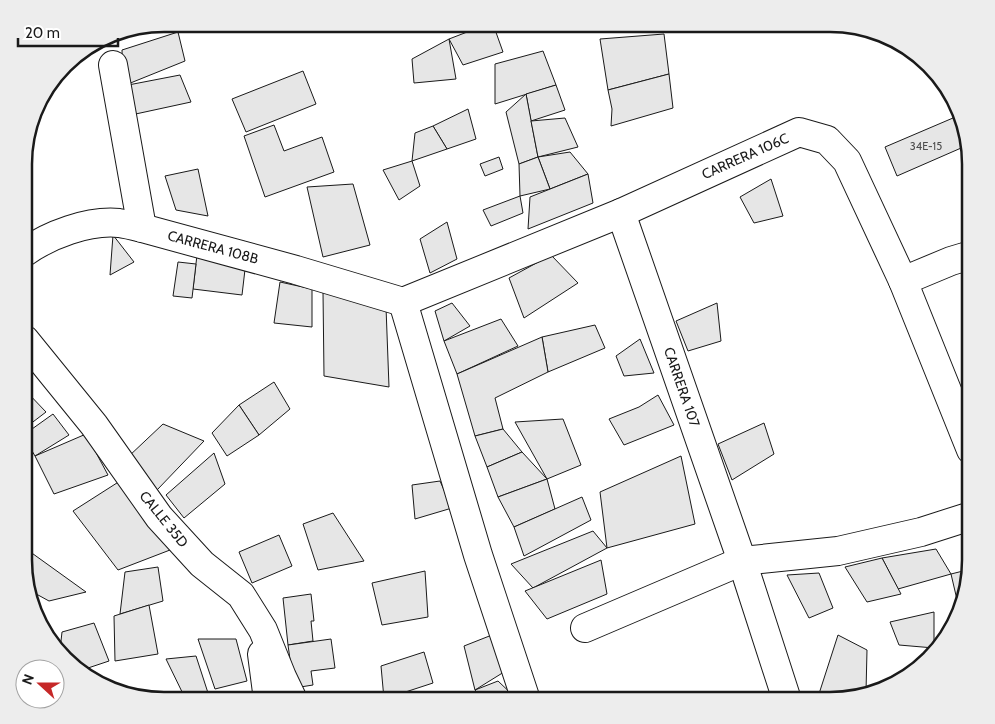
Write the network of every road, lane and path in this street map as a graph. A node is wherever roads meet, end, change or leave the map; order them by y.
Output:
1 (113, 65) dead end
2 (621, 213) junction
3 (142, 228) junction
4 (32, 247) edge
5 (962, 258) edge
6 (902, 281) junction
7 (402, 302) junction
8 (32, 349) edge
9 (962, 428) edge
10 (962, 519) edge
11 (742, 561) junction
12 (585, 628) dead end
13 (263, 630) junction
14 (267, 691) edge
15 (289, 691) edge
16 (523, 692) edge
17 (784, 692) edge

1 - 3 street
2 - 6 street, CARRERA 106C
2 - 7 street, CARRERA 106C
2 - 11 street, CARRERA 107
3 - 4 street, CARRERA 108B
3 - 7 street, CARRERA 108B
5 - 6 street
6 - 9 street, CARRERA 106C
7 - 16 street
8 - 13 street, CALLE 35D
10 - 11 street
11 - 12 street
11 - 17 street, CARRERA 107
13 - 14 street
13 - 15 street, CALLE 35D

